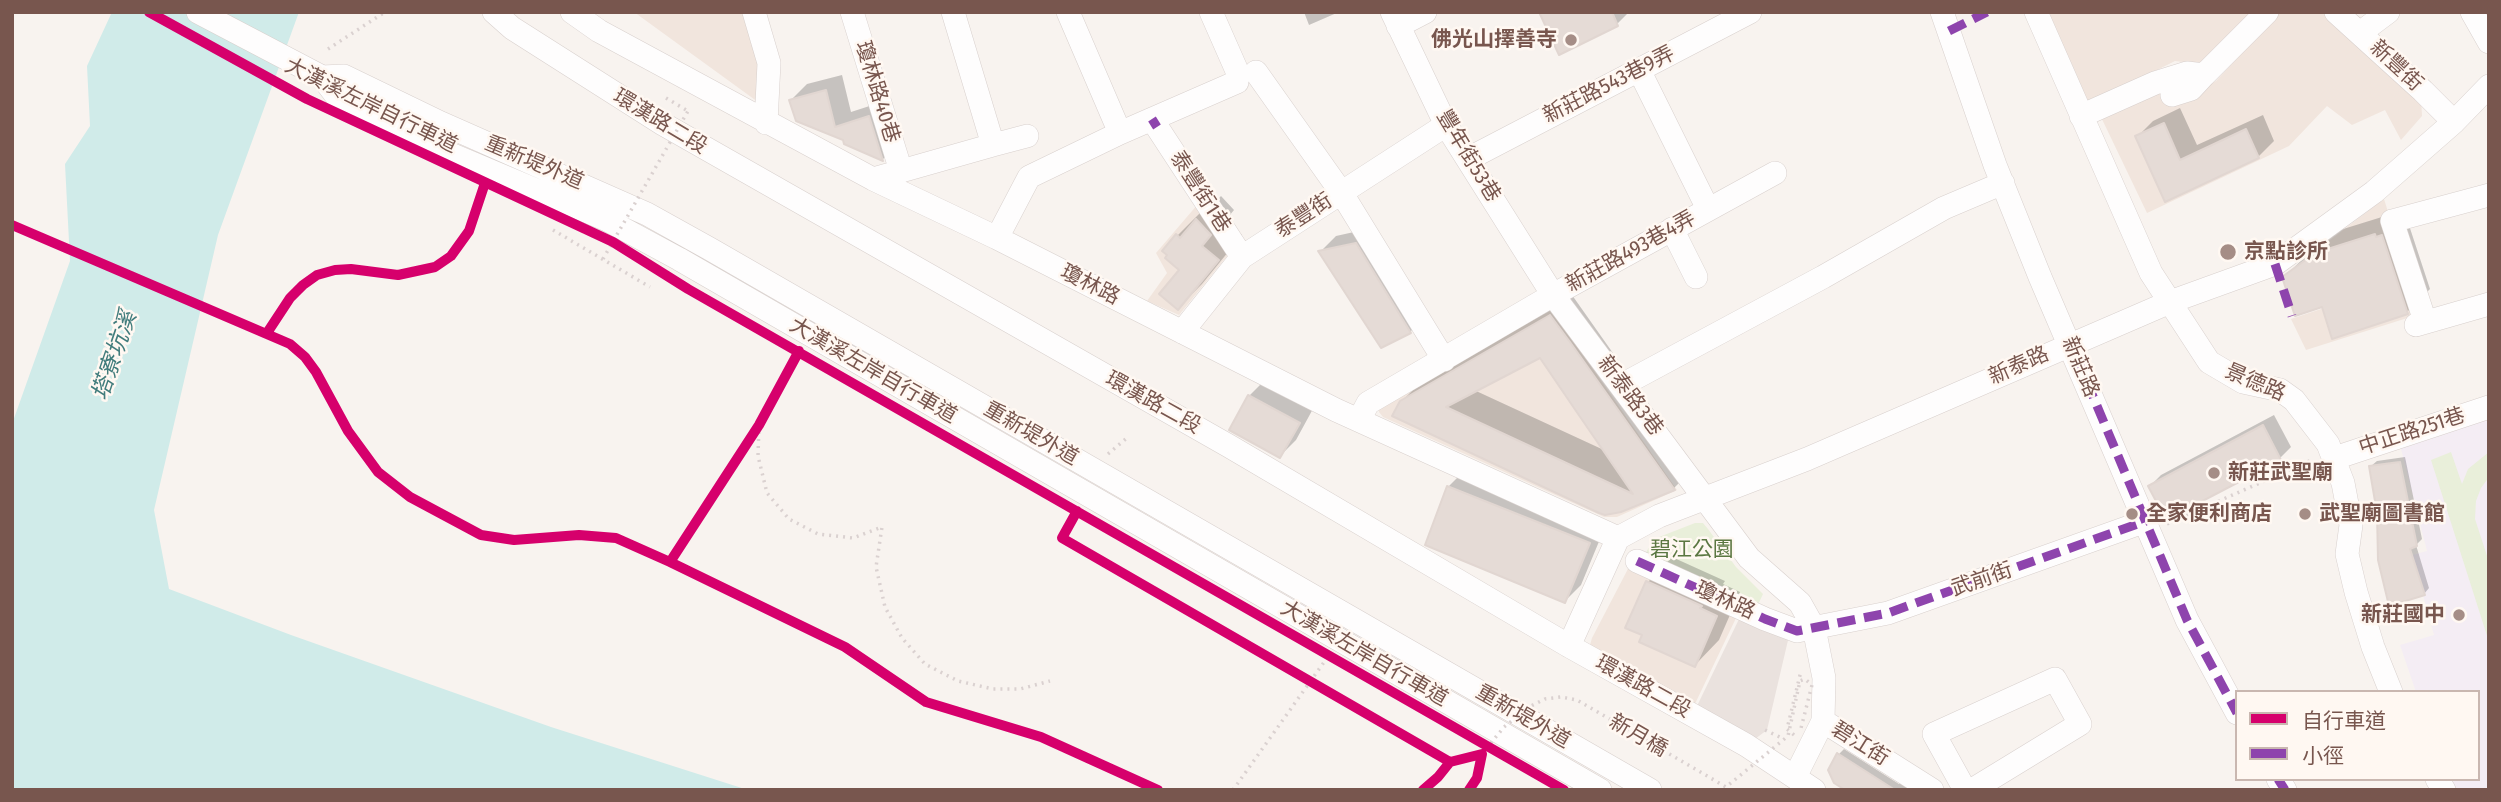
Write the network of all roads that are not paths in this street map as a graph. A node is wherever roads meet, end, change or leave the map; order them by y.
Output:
1 (198, 12) edge
2 (494, 12) edge
3 (572, 12) edge
4 (754, 12) edge
5 (852, 12) edge
6 (953, 12) edge
7 (1068, 12) edge
8 (1211, 12) edge
9 (1425, 12) edge
10 (1750, 12) edge
11 (1942, 12) edge
12 (2036, 12) edge
13 (2267, 12) edge
14 (2336, 12) edge
15 (2388, 12) edge
16 (2472, 12) edge
17 (1395, 19) edge
18 (2360, 33) junction
19 (2489, 42) edge
20 (1639, 70) junction
21 (1256, 72) dead end
22 (315, 74) junction
23 (2204, 75) junction
24 (2489, 86) edge
25 (2172, 95) dead end
26 (2081, 116) junction
27 (2454, 122) junction
28 (766, 123) junction
29 (1446, 125) junction
30 (1157, 127) dead end
31 (1119, 133) junction
32 (1027, 136) dead end
33 (993, 145) junction
34 (1468, 159) junction
35 (901, 171) junction
36 (1775, 173) dead end
37 (873, 179) junction
38 (2003, 183) junction
39 (1341, 192) junction
40 (2489, 195) edge
41 (1708, 209) junction
42 (1671, 229) junction
43 (997, 238) junction
44 (1242, 257) junction
45 (1696, 277) dead end
46 (1553, 295) junction
47 (2170, 302) junction
48 (2489, 304) edge
49 (1182, 332) junction
50 (2073, 350) junction
51 (1444, 360) junction
52 (1622, 386) junction
53 (2489, 407) edge
54 (1359, 419) junction
55 (2333, 454) junction
56 (1705, 498) junction
57 (2148, 526) junction
58 (1618, 538) junction
59 (1637, 561) dead end
60 (1814, 628) junction
61 (1569, 646) junction
62 (2390, 690) edge
63 (2235, 709) edge
64 (1824, 721) junction
65 (1804, 783) edge
66 (1600, 790) edge
67 (1650, 790) edge
68 (1932, 790) edge
69 (1965, 790) edge
70 (1972, 790) edge

1 - 22 street
2 - 61 street, 環漢路二段
3 - 28 street, 瓊林路
4 - 28 street
5 - 35 street, 瓊林路40巷
6 - 33 street
7 - 31 street
8 - 31 street
9 - 17 street
10 - 20 street, 新莊路543巷9弄
11 - 38 street, 新莊路
12 - 26 street, 景德路
13 - 23 street
14 - 18 street, 新豐街
15 - 18 street
16 - 19 street
17 - 29 street, 豐年街53巷
18 - 27 street, 新豐街
20 - 34 street, 新莊路543巷9弄
20 - 41 street, 新莊路493巷4弄
21 - 39 street
22 - 66 street, 重新堤外道
22 - 67 street, 重新堤外道
23 - 25 street
23 - 26 street
24 - 27 street, 新泰路
26 - 47 street, 景德路
27 - 47 street, 新泰路
28 - 37 street, 瓊林路
29 - 34 street, 豐年街53巷
29 - 39 street, 泰豐街
30 - 44 street, 泰豐街1巷
31 - 43 street
32 - 33 street
33 - 35 street
34 - 46 street, 豐年街53巷
35 - 37 street
36 - 41 street, 新莊路493巷4弄
37 - 43 street, 瓊林路
38 - 50 street, 新莊路
38 - 52 street
39 - 44 street, 泰豐街
39 - 51 street
40 - 48 street
41 - 42 street, 新莊路493巷4弄
42 - 45 street
42 - 46 street, 新莊路493巷4弄
43 - 49 street, 瓊林路
44 - 49 street, 泰豐街
46 - 51 street, 新莊路493巷4弄
46 - 52 street, 新泰路3巷
47 - 50 street, 新泰路
47 - 55 street, 景德路
49 - 54 street, 瓊林路
50 - 56 street, 新泰路
50 - 57 street, 新莊路
51 - 54 street, 新莊路493巷4弄
52 - 56 street, 新泰路3巷
53 - 55 street, 中正路251巷
54 - 58 street, 瓊林路
55 - 62 street, 景德路
56 - 58 street, 新泰路
56 - 60 street, 新泰路3巷
57 - 60 street, 武前街
57 - 63 street, 新莊路
58 - 61 street
59 - 60 street, 瓊林路
60 - 64 street
61 - 65 street, 環漢路二段
64 - 65 street
64 - 68 street, 碧江街
69 - 70 street

